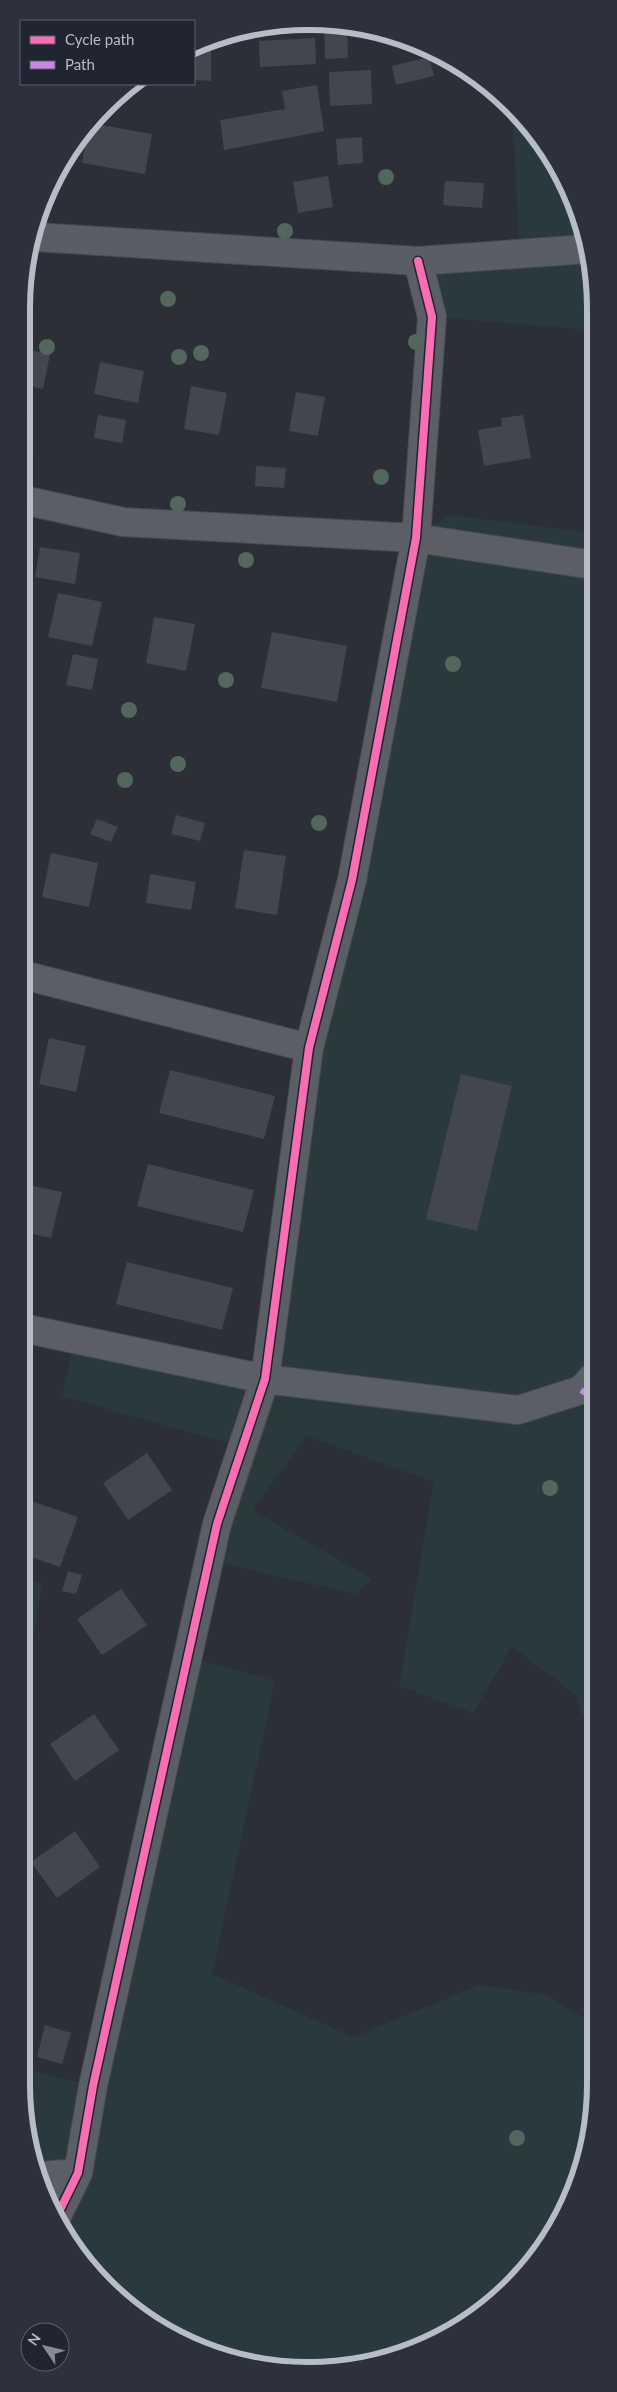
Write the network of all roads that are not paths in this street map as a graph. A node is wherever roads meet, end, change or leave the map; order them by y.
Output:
1 (39, 236) edge
2 (581, 249) edge
3 (418, 261) junction
4 (30, 502) edge
5 (416, 538) junction
6 (587, 564) edge
7 (30, 977) edge
8 (309, 1048) junction
9 (30, 1330) edge
10 (265, 1379) junction
11 (587, 1384) edge
12 (78, 2173) junction
13 (46, 2176) edge
14 (61, 2210) edge

1 - 3 main road
2 - 3 main road
3 - 5 street
4 - 5 street
5 - 6 street
5 - 8 street
7 - 8 street
8 - 10 street
9 - 10 street
10 - 11 street
10 - 12 street
12 - 13 street
12 - 14 street

